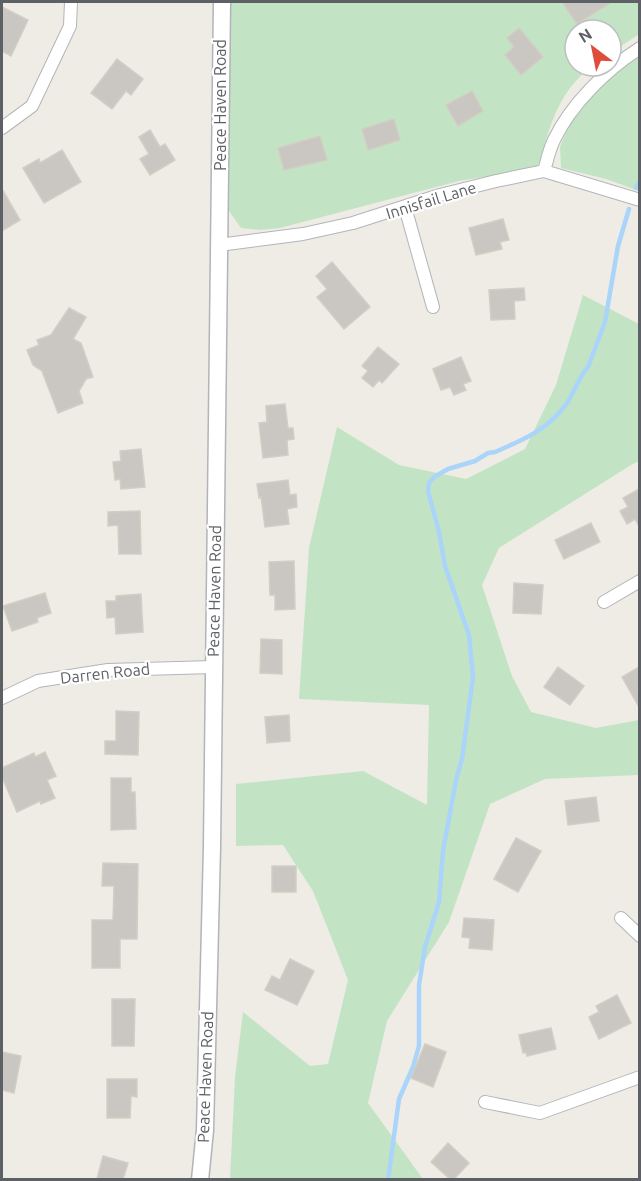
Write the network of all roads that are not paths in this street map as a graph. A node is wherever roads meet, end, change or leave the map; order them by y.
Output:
1 (71, 2) edge
2 (222, 2) edge
3 (639, 48) edge
4 (2, 128) edge
5 (544, 171) junction
6 (639, 200) edge
7 (405, 207) junction
8 (219, 245) junction
9 (433, 307) dead end
10 (639, 581) edge
11 (604, 602) dead end
12 (213, 667) junction
13 (2, 698) edge
14 (621, 918) dead end
15 (639, 936) edge
16 (639, 1077) edge
17 (485, 1102) dead end
18 (200, 1179) edge

1 - 4 street
2 - 8 main road, Peace Haven Road
3 - 5 street
5 - 6 street, Innisfail Lane
5 - 7 street, Innisfail Lane
7 - 8 street, Innisfail Lane
7 - 9 street
8 - 12 main road, Peace Haven Road
10 - 11 street
12 - 13 street, Darren Road
12 - 18 main road, Peace Haven Road
14 - 15 street
16 - 17 street

